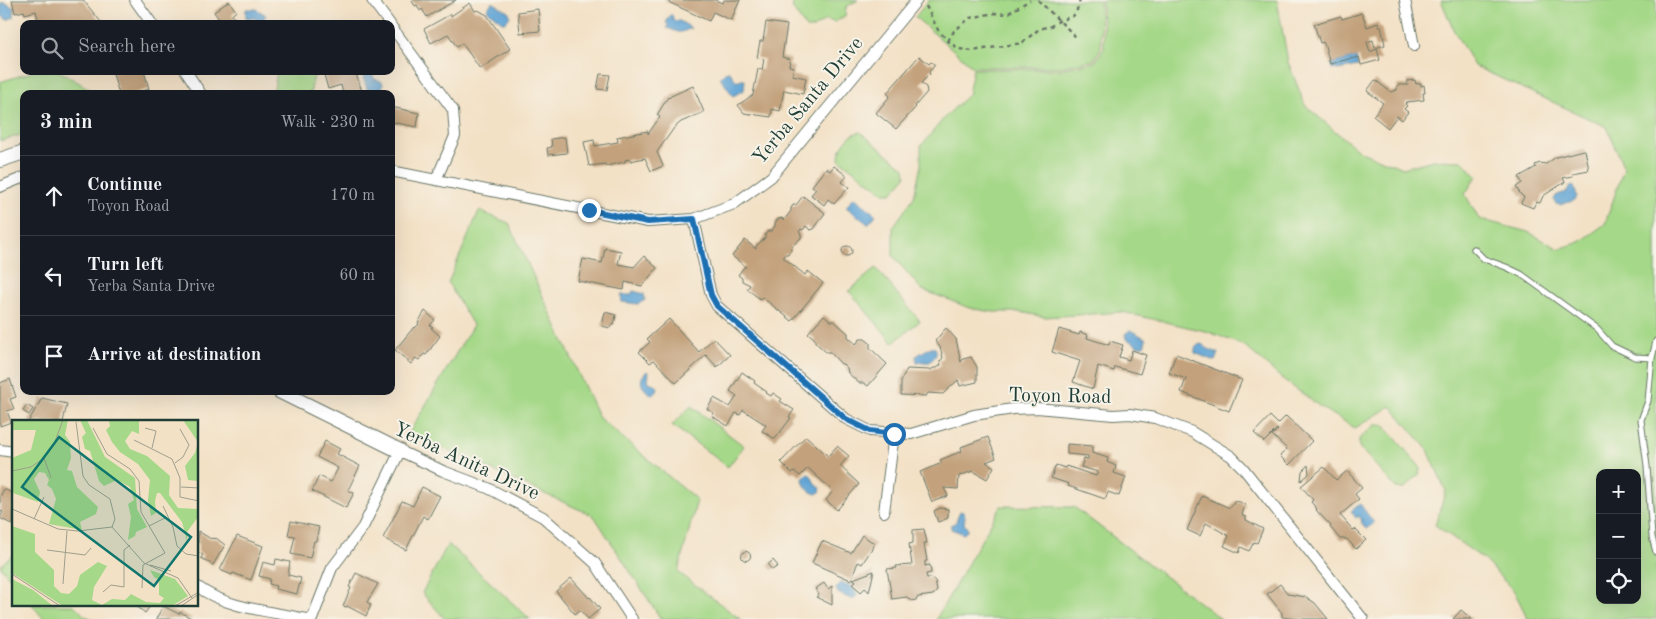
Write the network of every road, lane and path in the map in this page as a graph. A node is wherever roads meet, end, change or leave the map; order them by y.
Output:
1 (135, 0) edge
2 (372, 0) edge
3 (917, 0) edge
4 (922, 0) edge
5 (1030, 0) edge
6 (1038, 0) edge
7 (1080, 0) edge
8 (1405, 0) edge
9 (149, 20) edge
10 (386, 20) edge
11 (1059, 20) junction
12 (395, 32) edge
13 (1076, 37) dead end
14 (948, 41) junction
15 (1414, 46) dead end
16 (189, 75) edge
17 (198, 90) edge
18 (20, 153) edge
19 (0, 160) edge
20 (395, 172) edge
21 (20, 180) edge
22 (436, 180) junction
23 (0, 187) edge
24 (694, 219) junction
25 (1474, 249) dead end
26 (1656, 341) edge
27 (1652, 358) junction
28 (287, 395) edge
29 (894, 434) junction
30 (400, 451) junction
31 (884, 512) dead end
32 (1656, 552) edge
33 (199, 588) edge
34 (307, 619) edge
35 (312, 619) edge
36 (632, 619) edge
37 (1363, 619) edge

1 - 9 street
2 - 10 street
3 - 24 street, Yerba Santa Drive
4 - 14 path
5 - 14 path
6 - 11 path
7 - 11 path
8 - 15 street
11 - 13 path
11 - 14 path
12 - 22 street
16 - 17 street
18 - 19 street
20 - 22 street, Yerba Santa Drive
21 - 23 street
22 - 24 street, Yerba Santa Drive
24 - 29 street, Toyon Road
25 - 27 lane
26 - 27 lane
27 - 32 lane
28 - 30 street, Yerba Anita Drive
29 - 31 street
29 - 37 street, Toyon Road
30 - 35 street
30 - 36 street, Yerba Anita Drive
33 - 34 street

